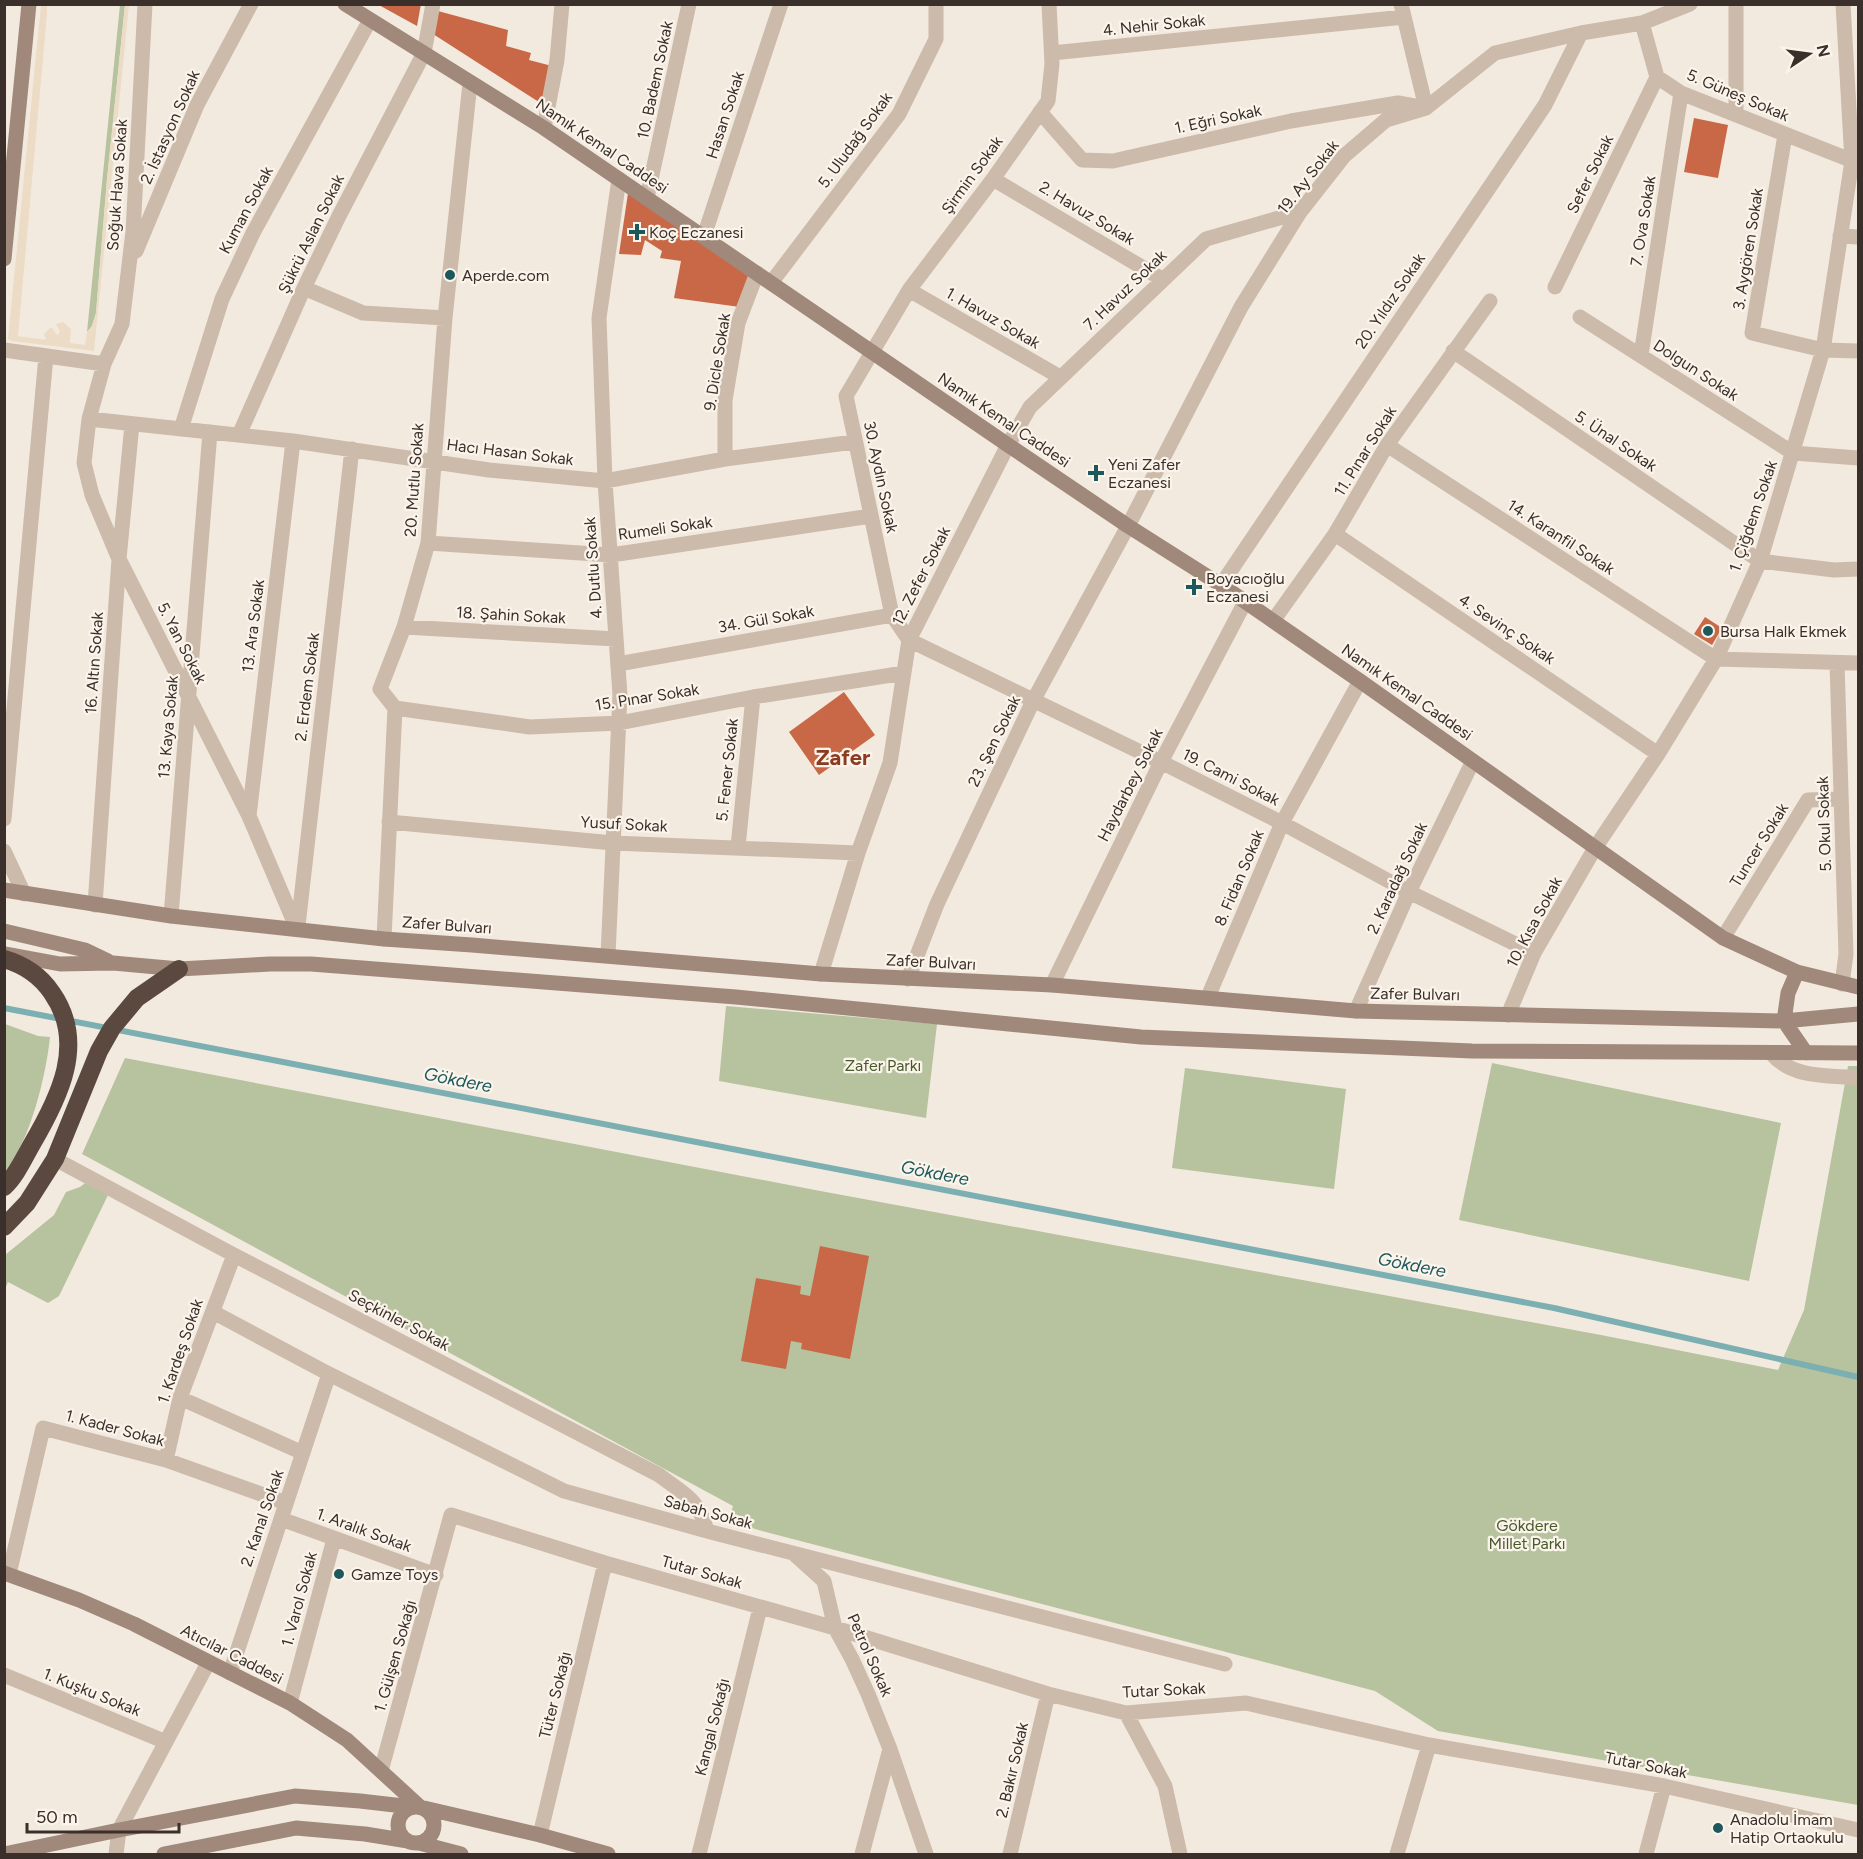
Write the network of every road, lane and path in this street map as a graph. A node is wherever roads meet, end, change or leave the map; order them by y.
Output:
1 (29, 4) edge
2 (145, 4) edge
3 (251, 4) edge
4 (345, 4) edge
5 (433, 4) edge
6 (562, 4) edge
7 (689, 4) edge
8 (781, 4) edge
9 (936, 4) edge
10 (1049, 4) edge
11 (1690, 4) edge
12 (1736, 4) edge
13 (1843, 4) edge
14 (1402, 11) edge
15 (370, 20) junction
16 (1642, 23) junction
17 (1581, 33) junction
18 (424, 53) junction
19 (1052, 53) junction
20 (1657, 77) junction
21 (470, 83) junction
22 (1681, 93) junction
23 (1426, 108) junction
24 (1040, 112) junction
25 (1736, 115) junction
26 (544, 128) junction
27 (1785, 135) junction
28 (1855, 162) edge
29 (619, 179) junction
30 (993, 179) junction
31 (647, 198) junction
32 (1300, 212) junction
33 (704, 236) junction
34 (1840, 236) junction
35 (1858, 237) edge
36 (5, 249) edge
37 (129, 267) junction
38 (757, 273) junction
39 (1162, 279) junction
40 (771, 283) junction
41 (1555, 287) dead end
42 (304, 288) junction
43 (909, 290) junction
44 (1491, 301) dead end
45 (1580, 317) dead end
46 (446, 318) junction
47 (4, 350) edge
48 (1823, 350) junction
49 (872, 351) junction
50 (1453, 351) junction
51 (1858, 351) edge
52 (1641, 355) junction
53 (46, 356) junction
54 (104, 364) junction
55 (1059, 377) junction
56 (89, 419) junction
57 (132, 424) junction
58 (182, 429) junction
59 (210, 432) junction
60 (240, 435) junction
61 (293, 441) junction
62 (854, 442) junction
63 (1008, 445) junction
64 (1387, 445) junction
65 (352, 449) junction
66 (1792, 453) junction
67 (1858, 458) edge
68 (725, 459) junction
69 (433, 460) junction
70 (605, 481) junction
71 (871, 516) junction
72 (1128, 526) junction
73 (1335, 534) junction
74 (428, 543) junction
75 (610, 555) junction
76 (120, 559) junction
77 (1760, 561) junction
78 (1858, 569) edge
79 (1221, 585) junction
80 (1245, 602) junction
81 (892, 615) junction
82 (1273, 621) junction
83 (404, 627) junction
84 (616, 639) junction
85 (909, 640) junction
86 (1716, 659) junction
87 (1837, 663) junction
88 (1858, 663) edge
89 (618, 664) junction
90 (904, 673) junction
91 (1360, 681) junction
92 (188, 695) junction
93 (753, 697) junction
94 (1033, 701) junction
95 (395, 708) junction
96 (619, 723) junction
97 (1658, 754) junction
98 (1473, 761) junction
99 (1161, 762) junction
100 (1841, 799) junction
101 (249, 816) junction
102 (4, 819) edge
103 (389, 822) junction
104 (1282, 823) junction
105 (613, 843) junction
106 (738, 847) junction
107 (1595, 848) junction
108 (4, 851) edge
109 (858, 853) junction
110 (4, 890) edge
111 (1409, 892) junction
112 (24, 894) junction
113 (95, 905) junction
114 (171, 916) junction
115 (297, 929) junction
116 (4, 931) edge
117 (1723, 938) junction
118 (384, 939) junction
119 (4, 953) edge
120 (1534, 953) junction
121 (608, 956) junction
122 (4, 959) edge
123 (113, 963) junction
124 (178, 969) junction
125 (1797, 972) junction
126 (820, 974) junction
127 (909, 979) junction
128 (1842, 984) junction
129 (1052, 985) junction
130 (1858, 987) edge
131 (1208, 998) junction
132 (1356, 1011) junction
133 (1858, 1014) edge
134 (1508, 1015) junction
135 (1784, 1021) junction
136 (1771, 1053) junction
137 (1806, 1053) junction
138 (1858, 1053) edge
139 (1858, 1078) edge
140 (55, 1159) junction
141 (4, 1187) edge
142 (4, 1227) edge
143 (234, 1255) junction
144 (213, 1312) junction
145 (329, 1374) junction
146 (180, 1398) junction
147 (303, 1453) junction
148 (166, 1460) junction
149 (286, 1503) junction
150 (451, 1515) joint
151 (280, 1520) junction
152 (707, 1531) junction
153 (334, 1539) junction
154 (792, 1552) junction
155 (605, 1563) junction
156 (7, 1574) edge
157 (436, 1575) junction
158 (760, 1608) junction
159 (835, 1628) junction
160 (208, 1663) junction
161 (1225, 1664) dead end
162 (230, 1673) junction
163 (4, 1675) edge
164 (1048, 1694) junction
165 (290, 1703) junction
166 (1126, 1713) junction
167 (166, 1742) junction
168 (1429, 1745) junction
169 (890, 1749) junction
170 (381, 1771) junction
171 (1664, 1786) junction
172 (418, 1807) junction
173 (119, 1830) junction
174 (1858, 1830) edge
175 (540, 1835) junction
176 (416, 1846) edge
177 (4, 1854) edge
178 (116, 1854) edge
179 (164, 1854) edge
180 (461, 1854) edge
181 (608, 1854) edge
182 (699, 1854) edge
183 (862, 1854) edge
184 (926, 1854) edge
185 (1011, 1854) edge
186 (1180, 1854) edge
187 (1397, 1854) edge
188 (1646, 1854) edge

1 - 36 main road
2 - 37 street, Soğuk Hava Sokak
3 - 37 street, 2. İstasyon Sokak
4 - 15 main road, Namık Kemal Caddesi
5 - 18 street, Şükrü Aslan Sokak
6 - 26 street
7 - 31 street, 10. Badem Sokak
8 - 33 street, Hasan Sokak
9 - 40 street, 5. Uludağ Sokak
10 - 19 street, Şirmin Sokak
11 - 16 street, 19. Ay Sokak
12 - 25 street
13 - 28 street, 1. Çiğdem Sokak
14 - 19 street, 4. Nehir Sokak
14 - 23 street
15 - 18 main road, Namık Kemal Caddesi
15 - 58 street, Kuman Sokak
16 - 17 street, 19. Ay Sokak
16 - 20 street
17 - 23 street, 19. Ay Sokak
17 - 79 street, 20. Yıldız Sokak
18 - 21 main road, Namık Kemal Caddesi
18 - 42 street, Şükrü Aslan Sokak
19 - 24 street, Şirmin Sokak
20 - 22 street, 5. Güneş Sokak
20 - 41 street, Sefer Sokak
21 - 26 main road, Namık Kemal Caddesi
21 - 46 street, 20. Mutlu Sokak
22 - 25 street, 5. Güneş Sokak
22 - 52 street, 7. Ova Sokak
23 - 24 street, 1. Eğri Sokak
23 - 32 street, 19. Ay Sokak
24 - 30 street, Şirmin Sokak
25 - 27 street, 5. Güneş Sokak
26 - 29 main road, Namık Kemal Caddesi
27 - 28 street, 5. Güneş Sokak
27 - 48 street, 3. Aygören Sokak
28 - 34 street, 1. Çiğdem Sokak
29 - 31 main road, Namık Kemal Caddesi
29 - 70 street, 4. Dutlu Sokak
30 - 39 street, 2. Havuz Sokak
30 - 43 street, Şirmin Sokak
31 - 33 main road, Namık Kemal Caddesi
32 - 39 street, 7. Havuz Sokak
32 - 72 street, 19. Ay Sokak
33 - 38 main road, Namık Kemal Caddesi
34 - 35 street
34 - 48 street, 1. Çiğdem Sokak
37 - 54 street, Soğuk Hava Sokak
38 - 40 main road, Namık Kemal Caddesi
38 - 68 street, 9. Dicle Sokak
39 - 55 street, 7. Havuz Sokak
40 - 49 main road, Namık Kemal Caddesi
42 - 46 street
42 - 60 street, Şükrü Aslan Sokak
43 - 49 street, Şirmin Sokak
43 - 55 street, 1. Havuz Sokak
44 - 50 street, 11. Pınar Sokak
45 - 52 street, Dolgun Sokak
46 - 69 street, 20. Mutlu Sokak
47 - 53 street
48 - 51 street
48 - 66 street, 1. Çiğdem Sokak
49 - 62 street, 30. Aydın Sokak
49 - 63 main road, Namık Kemal Caddesi
50 - 64 street, 11. Pınar Sokak
50 - 77 street, 5. Ünal Sokak
52 - 66 street, Dolgun Sokak
53 - 54 street
53 - 102 street
54 - 56 street, 5. Yan Sokak
55 - 63 street, 7. Havuz Sokak
56 - 57 street, Hacı Hasan Sokak
56 - 76 street, 5. Yan Sokak
57 - 58 street, Hacı Hasan Sokak
57 - 76 street, 16. Altın Sokak
58 - 59 street, Hacı Hasan Sokak
59 - 60 street, Hacı Hasan Sokak
59 - 92 street, 13. Kaya Sokak
60 - 61 street, Hacı Hasan Sokak
61 - 65 street, Hacı Hasan Sokak
61 - 101 street, 13. Ara Sokak
62 - 68 street, Hacı Hasan Sokak
62 - 71 street, 30. Aydın Sokak
63 - 72 main road, Namık Kemal Caddesi
63 - 85 street, 12. Zefer Sokak
64 - 73 street, 11. Pınar Sokak
64 - 86 street, 14. Karanfil Sokak
65 - 69 street, Hacı Hasan Sokak
65 - 115 street, 2. Erdem Sokak
66 - 67 street
66 - 77 street, 1. Çiğdem Sokak
68 - 70 street, Hacı Hasan Sokak
69 - 70 street, Hacı Hasan Sokak
69 - 74 street, 20. Mutlu Sokak
70 - 75 street, 4. Dutlu Sokak
71 - 75 street, Rumeli Sokak
71 - 81 street, 30. Aydın Sokak
72 - 79 main road, Namık Kemal Caddesi
72 - 94 street, 23. Şen Sokak
73 - 82 street, 11. Pınar Sokak
73 - 97 street, 4. Sevinç Sokak
74 - 75 street, Rumeli Sokak
74 - 83 street, 20. Mutlu Sokak
75 - 84 street, 4. Dutlu Sokak
76 - 92 street, 5. Yan Sokak
76 - 113 street, 16. Altın Sokak
77 - 78 street
77 - 86 street, 1. Çiğdem Sokak
79 - 80 main road, Namık Kemal Caddesi
80 - 82 main road, Namık Kemal Caddesi
80 - 99 street, Haydarbey Sokak
81 - 85 street
81 - 89 street, 34. Gül Sokak
82 - 91 main road, Namık Kemal Caddesi
83 - 84 street, 18. Şahin Sokak
83 - 95 street, 20. Mutlu Sokak
84 - 89 street, 4. Dutlu Sokak
85 - 90 street, 12. Zefer Sokak
85 - 94 street, 19. Cami Sokak
86 - 87 street
86 - 97 street, 1. Çiğdem Sokak
87 - 88 street
87 - 100 street, 5. Okul Sokak
89 - 96 street, 4. Dutlu Sokak
90 - 93 street, 15. Pınar Sokak
90 - 109 street, 12. Zefer Sokak
91 - 98 main road, Namık Kemal Caddesi
91 - 104 street, 8. Fidan Sokak
92 - 101 street, 5. Yan Sokak
92 - 114 street, 13. Kaya Sokak
93 - 96 street, 15. Pınar Sokak
93 - 106 street, 5. Fener Sokak
94 - 99 street, 19. Cami Sokak
94 - 127 street, 23. Şen Sokak
95 - 96 street, 15. Pınar Sokak
95 - 103 street
96 - 105 street, 4. Dutlu Sokak
97 - 107 street, 1. Çiğdem Sokak
98 - 107 main road, Namık Kemal Caddesi
98 - 111 street, 2. Karadağ Sokak
99 - 104 street, 19. Cami Sokak
99 - 129 street, Haydarbey Sokak
100 - 117 street, Tuncer Sokak
100 - 128 street, 5. Okul Sokak
101 - 115 street, 5. Yan Sokak
103 - 105 street, Yusuf Sokak
103 - 118 street
104 - 111 street, 19. Cami Sokak
104 - 131 street, 8. Fidan Sokak
105 - 106 street, Yusuf Sokak
105 - 121 street, 4. Dutlu Sokak
106 - 109 street, Yusuf Sokak
107 - 117 main road, Namık Kemal Caddesi
107 - 120 street, 10. Kısa Sokak
108 - 112 street
109 - 126 street, 12. Zefer Sokak
110 - 112 main road, Zafer Bulvarı
111 - 120 street, 19. Cami Sokak
111 - 132 street, 2. Karadağ Sokak
112 - 113 main road, Zafer Bulvarı
113 - 114 main road, Zafer Bulvarı
114 - 115 main road, Zafer Bulvarı
115 - 118 main road, Zafer Bulvarı
116 - 123 main road
117 - 125 main road, Namık Kemal Caddesi
118 - 121 main road, Zafer Bulvarı
119 - 123 main road
120 - 134 street, 10. Kısa Sokak
121 - 126 main road, Zafer Bulvarı
122 - 141 highway
123 - 124 main road
124 - 136 main road
124 - 140 highway
125 - 128 main road, Namık Kemal Caddesi
125 - 135 main road
126 - 127 main road, Zafer Bulvarı
127 - 129 main road, Zafer Bulvarı
128 - 130 main road, Namık Kemal Caddesi
129 - 131 main road, Zafer Bulvarı
131 - 132 main road, Zafer Bulvarı
132 - 134 main road, Zafer Bulvarı
133 - 135 main road, Zafer Bulvarı
134 - 135 main road, Zafer Bulvarı
135 - 137 main road
136 - 137 main road
136 - 139 street
137 - 138 main road
140 - 142 highway
140 - 143 street, Seçkinler Sokak
143 - 144 street, 1. Kardeş Sokak
143 - 152 street, Seçkinler Sokak
144 - 145 street, Sabah Sokak
144 - 146 street, 1. Kardeş Sokak
145 - 147 street, 2. Kanal Sokak
145 - 152 street, Sabah Sokak
146 - 147 street
146 - 148 street, 1. Kardeş Sokak
147 - 149 street, 2. Kanal Sokak
148 - 149 street, 1. Kader Sokak
148 - 156 street, 1. Kader Sokak
149 - 151 street, 2. Kanal Sokak
150 - 155 street, Tutar Sokak
150 - 157 street, 1. Gülşen Sokağı
151 - 153 street, 1. Aralık Sokak
151 - 162 street, 2. Kanal Sokak
152 - 154 street, Sabah Sokak
153 - 157 street, 1. Aralık Sokak
153 - 165 street, 1. Varol Sokak
154 - 159 street, Petrol Sokak
154 - 161 street, Sabah Sokak
155 - 158 street, Tutar Sokak
155 - 175 street, Tüter Sokağı
156 - 160 main road, Atıcılar Caddesi
157 - 170 street, 1. Gülşen Sokağı
158 - 159 street, Tutar Sokak
158 - 182 street, Kangal Sokağı
159 - 164 street, Tutar Sokak
159 - 169 street, Petrol Sokak
160 - 162 main road, Atıcılar Caddesi
160 - 167 street
162 - 165 main road, Atıcılar Caddesi
163 - 167 street, 1. Kuşku Sokak
164 - 166 street, Tutar Sokak
164 - 185 street, 2. Bakır Sokak
165 - 170 main road, Atıcılar Caddesi
166 - 168 street, Tutar Sokak
166 - 186 street
167 - 173 street
168 - 171 street, Tutar Sokak
168 - 187 street
169 - 183 street
169 - 184 street, Petrol Sokak
170 - 172 main road, Atıcılar Caddesi
171 - 174 street, Tutar Sokak
171 - 188 street
172 - 173 main road
172 - 175 main road, Atıcılar Caddesi
172 - 176 main road
172 - 176 main road
173 - 177 main road
173 - 178 street
175 - 181 main road, Atıcılar Caddesi
176 - 179 main road
176 - 180 main road

